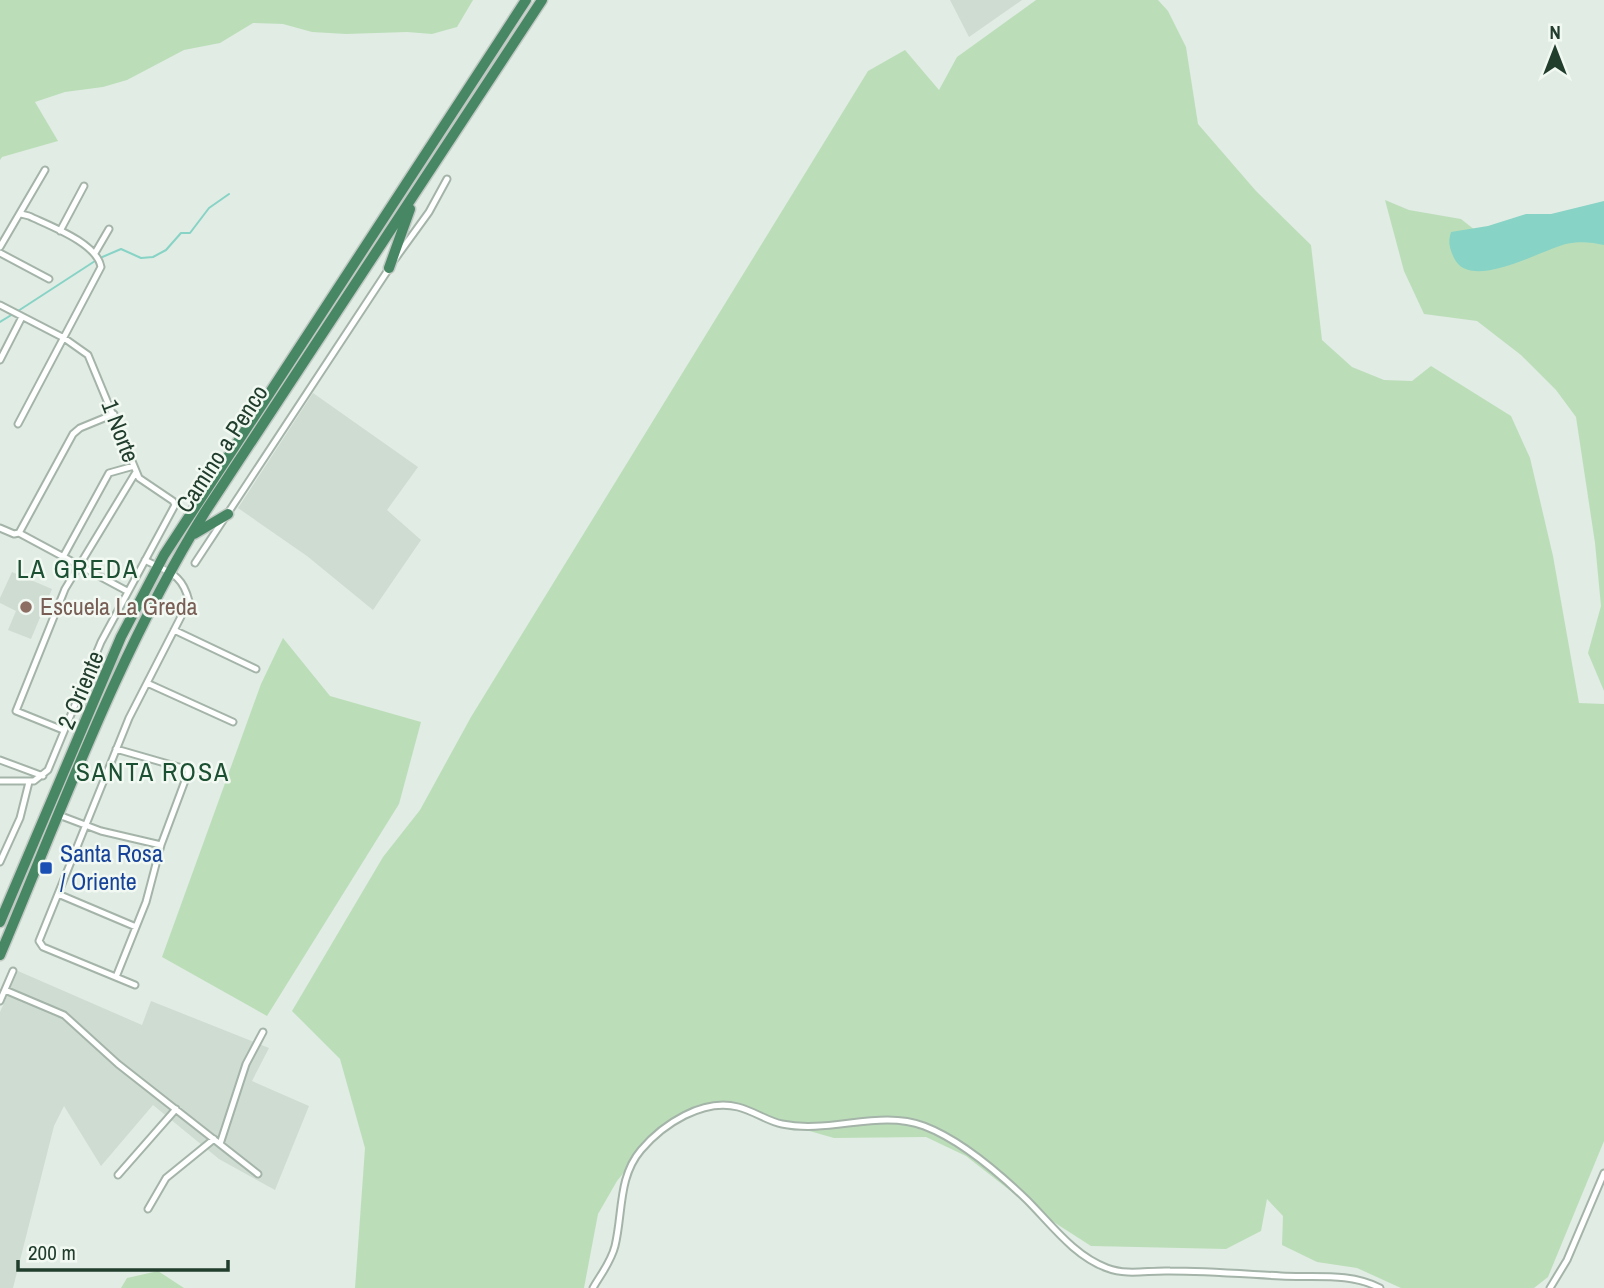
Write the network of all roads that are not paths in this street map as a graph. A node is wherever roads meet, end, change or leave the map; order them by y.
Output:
1 (526, 0) edge
2 (542, 0) edge
3 (45, 170) dead end
4 (447, 179) dead end
5 (84, 186) dead end
6 (416, 192) junction
7 (21, 214) junction
8 (109, 229) dead end
9 (60, 231) junction
10 (0, 247) edge
11 (0, 253) edge
12 (96, 254) junction
13 (389, 268) junction
14 (49, 279) dead end
15 (0, 305) edge
16 (19, 316) junction
17 (64, 338) junction
18 (0, 360) edge
19 (114, 414) junction
20 (18, 424) dead end
21 (135, 469) junction
22 (174, 505) joint
23 (228, 514) junction
24 (0, 528) edge
25 (19, 533) junction
26 (191, 536) junction
27 (63, 557) junction
28 (145, 560) junction
29 (195, 563) dead end
30 (79, 565) junction
31 (158, 567) junction
32 (169, 573) junction
33 (128, 591) junction
34 (174, 630) junction
35 (256, 669) dead end
36 (147, 683) junction
37 (233, 722) dead end
38 (63, 730) junction
39 (116, 749) junction
40 (0, 760) edge
41 (43, 776) junction
42 (0, 781) edge
43 (29, 782) junction
44 (47, 810) junction
45 (59, 815) junction
46 (86, 826) junction
47 (161, 845) junction
48 (0, 862) edge
49 (58, 894) junction
50 (0, 922) edge
51 (136, 928) junction
52 (0, 955) edge
53 (13, 971) dead end
54 (116, 977) junction
55 (135, 985) dead end
56 (5, 990) junction
57 (0, 1001) edge
58 (263, 1032) dead end
59 (176, 1109) junction
60 (214, 1139) junction
61 (220, 1144) junction
62 (1604, 1173) edge
63 (258, 1174) dead end
64 (118, 1175) dead end
65 (148, 1209) dead end
66 (593, 1288) edge
67 (1380, 1288) edge
68 (1550, 1288) edge

1 - 31 highway, Camino a Penco
2 - 6 highway, Camino a Penco
3 - 7 street
4 - 13 street
5 - 9 street
6 - 13 highway
6 - 26 highway, Camino a Penco
7 - 9 street
7 - 10 street
8 - 12 street
9 - 12 street
11 - 14 street
12 - 17 street
13 - 23 street
15 - 16 street
16 - 17 street
16 - 18 street
17 - 19 street, 1 Norte
17 - 20 street
19 - 21 street, 1 Norte
19 - 25 street
21 - 22 street, 1 Norte
21 - 27 street
21 - 30 street
22 - 28 street, 2 Oriente
23 - 26 highway
23 - 29 street
24 - 25 street
25 - 27 street
26 - 32 highway, Camino a Penco
27 - 30 street
28 - 31 street
28 - 33 street, 2 Oriente
30 - 33 street
30 - 38 street
31 - 32 street
31 - 44 highway, Camino a Penco
32 - 34 street
32 - 45 highway, Camino a Penco
33 - 38 street, 2 Oriente
34 - 35 street
34 - 36 street
36 - 37 street
36 - 39 street
38 - 41 street, 2 Oriente
39 - 46 street
39 - 47 street
40 - 41 street
41 - 43 street
42 - 43 street
43 - 48 street
44 - 45 street
44 - 50 highway, Camino a Penco
45 - 46 street
45 - 52 highway, Camino a Penco
46 - 47 street
46 - 49 street
47 - 51 street
49 - 51 street
49 - 54 street
51 - 54 street
53 - 56 street
54 - 55 street
56 - 57 street
56 - 59 street
58 - 61 street
59 - 60 street
59 - 64 street
60 - 61 street
60 - 65 street
61 - 63 street
62 - 68 street
66 - 67 street

